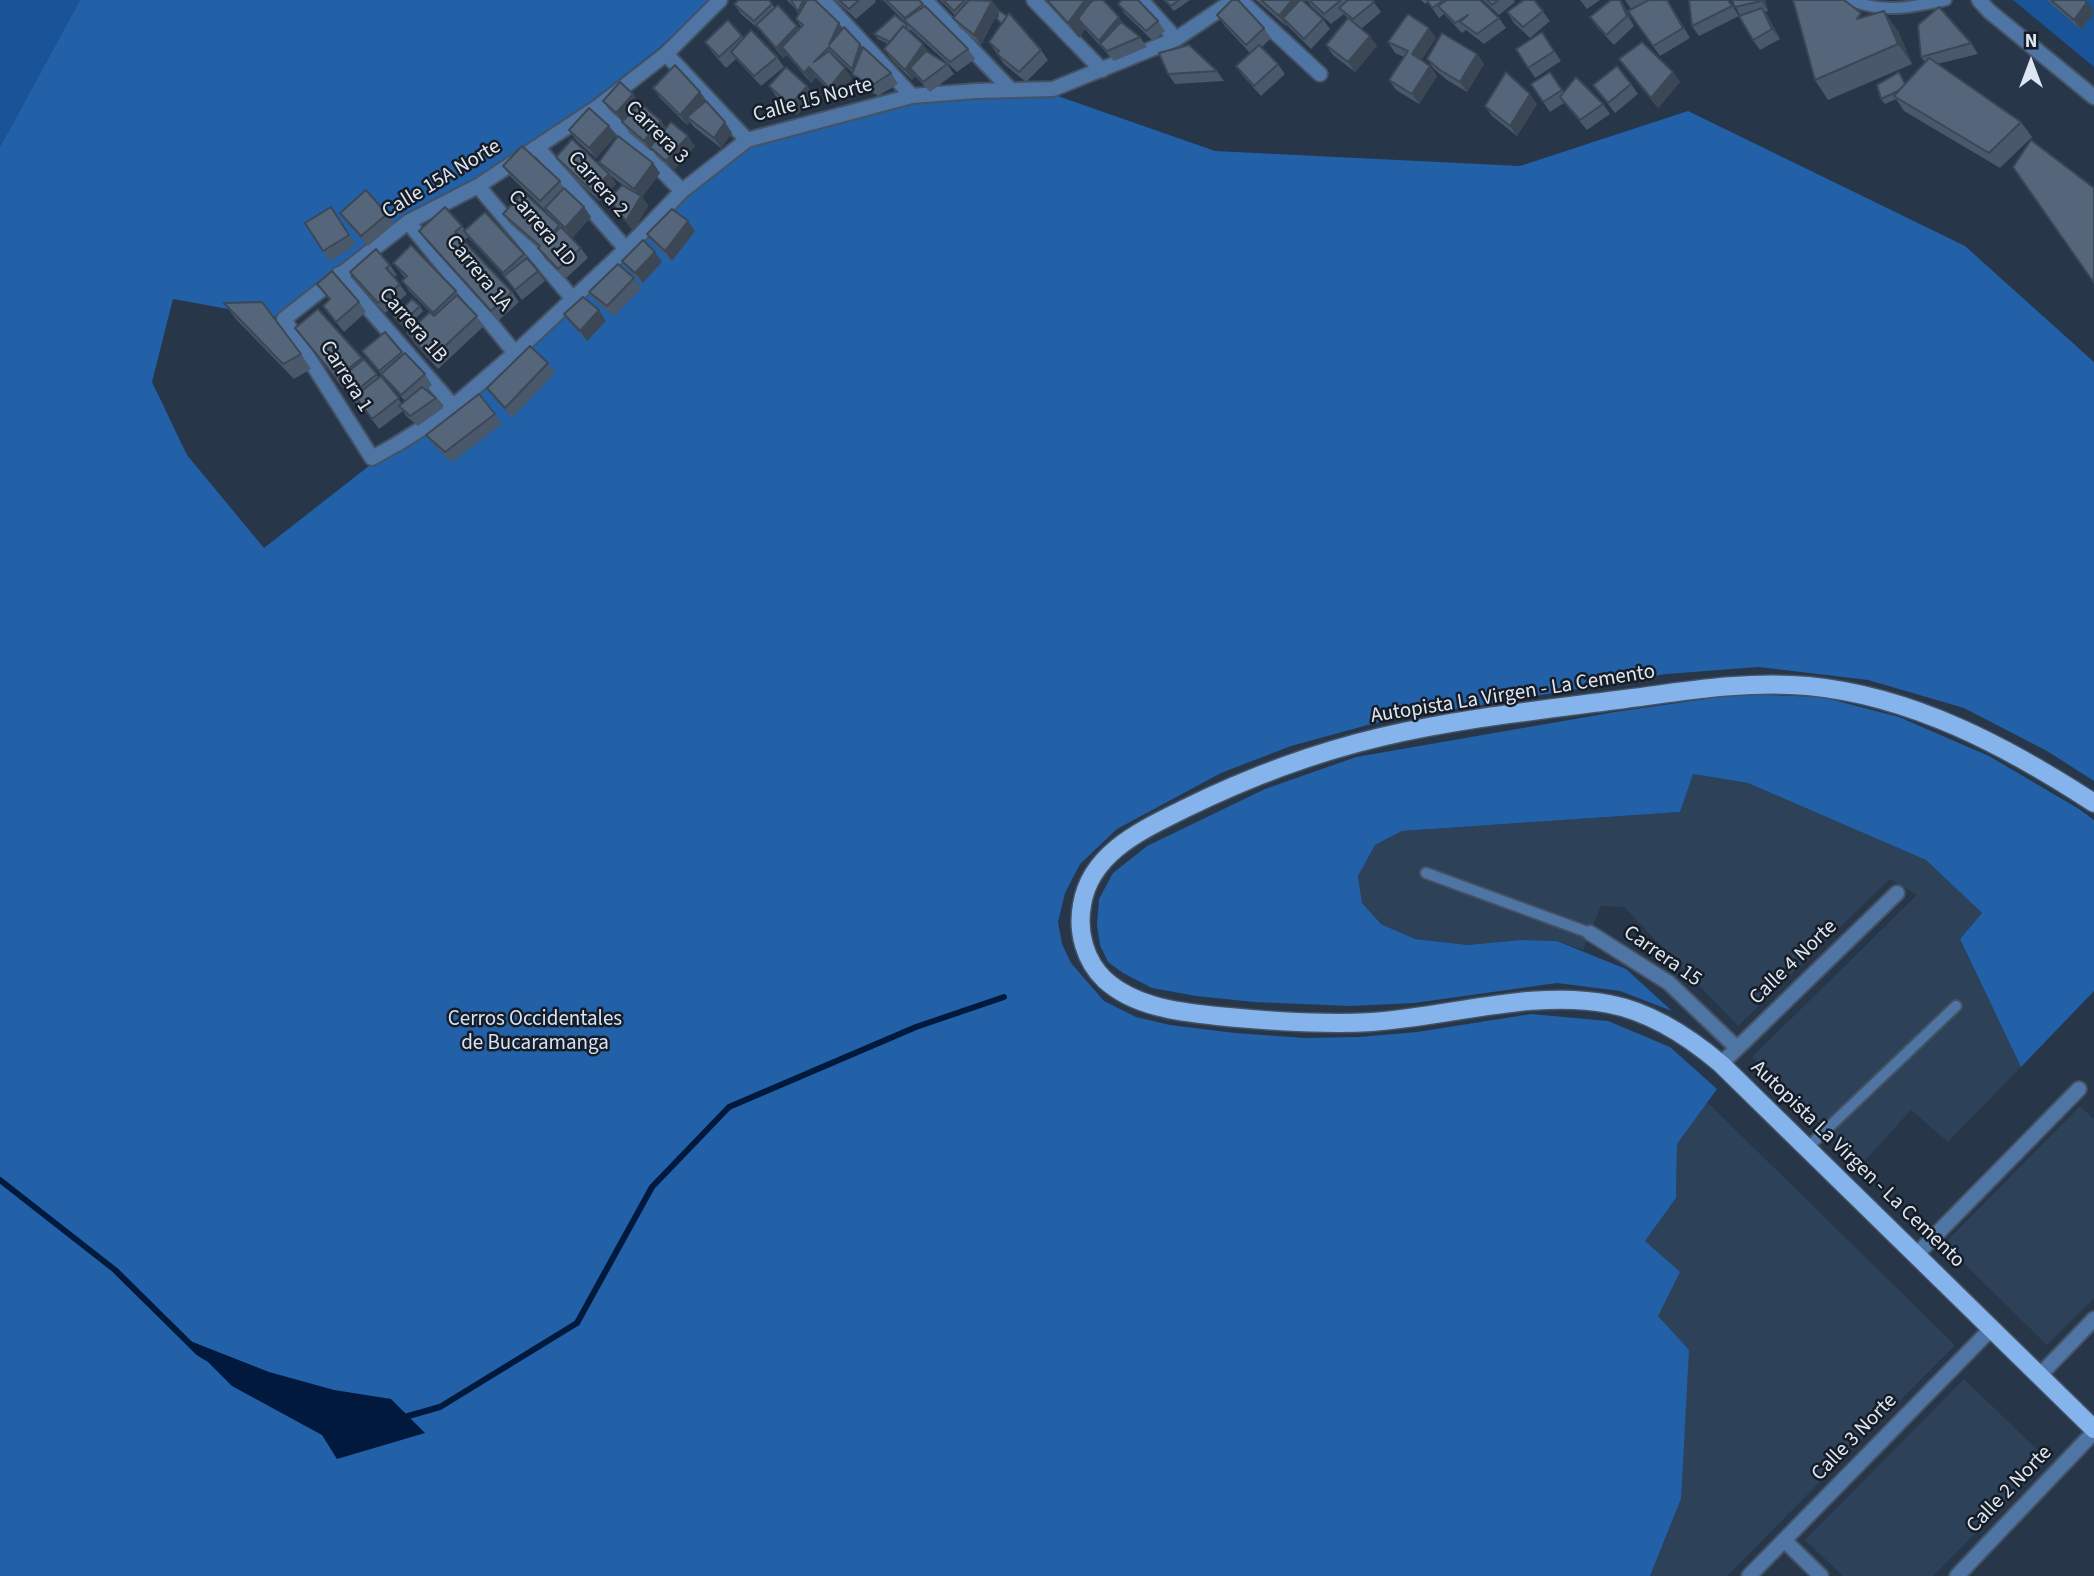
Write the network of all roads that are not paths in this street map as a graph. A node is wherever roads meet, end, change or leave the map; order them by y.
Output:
1 (720, 0) edge
2 (823, 0) edge
3 (925, 0) edge
4 (1034, 0) edge
5 (1140, 0) edge
6 (1234, 0) edge
7 (1240, 0) edge
8 (1850, 0) edge
9 (1946, 0) edge
10 (1979, 0) edge
11 (1176, 38) junction
12 (666, 54) junction
13 (1102, 70) junction
14 (1320, 74) dead end
15 (1010, 89) junction
16 (912, 96) junction
17 (2094, 97) edge
18 (599, 106) junction
19 (747, 140) junction
20 (537, 147) junction
21 (478, 186) junction
22 (682, 191) junction
23 (408, 222) junction
24 (626, 249) junction
25 (339, 274) junction
26 (572, 298) junction
27 (284, 319) joint
28 (515, 353) junction
29 (453, 406) junction
30 (372, 458) joint
31 (2094, 803) edge
32 (1426, 873) dead end
33 (1897, 892) dead end
34 (1590, 933) joint
35 (1956, 1006) dead end
36 (1737, 1048) junction
37 (1721, 1064) junction
38 (2080, 1089) dead end
39 (1807, 1148) junction
40 (1916, 1255) junction
41 (2094, 1319) edge
42 (1991, 1329) junction
43 (2039, 1376) junction
44 (2094, 1431) edge
45 (1784, 1540) junction
46 (1749, 1576) edge
47 (1821, 1576) edge
48 (1957, 1576) edge

1 - 12 street, Calle 15A Norte
2 - 16 street
3 - 15 street
4 - 13 street
5 - 11 street
6 - 11 street, Calle 15 Norte
7 - 14 street
8 - 9 lane
10 - 17 street
11 - 13 street, Calle 15 Norte
12 - 18 street, Calle 15A Norte
12 - 19 street
13 - 15 street, Calle 15 Norte
15 - 16 street, Calle 15 Norte
16 - 19 street, Calle 15 Norte
18 - 20 street, Calle 15A Norte
18 - 22 street, Carrera 3
19 - 22 street, Calle 15 Norte
20 - 21 street, Calle 15A Norte
20 - 24 street, Carrera 2
21 - 23 street, Calle 15A Norte
21 - 26 street, Carrera 1D
22 - 24 street, Calle 15 Norte
23 - 25 street, Calle 15A Norte
23 - 28 street, Carrera 1A
24 - 26 street, Calle 15 Norte
25 - 27 street, Calle 15A Norte
25 - 29 street, Carrera 1B
26 - 28 street, Calle 15 Norte
27 - 30 street, Carrera 1
28 - 29 street, Calle 15 Norte
29 - 30 street, Calle 15 Norte
31 - 37 main road, Autopista La Virgen - La Cemento
32 - 34 lane
33 - 36 street, Calle 4 Norte
34 - 36 street, Carrera 15
35 - 39 lane
36 - 37 street, Calle 4 Norte
37 - 39 main road, Autopista La Virgen - La Cemento
38 - 40 street
39 - 40 main road, Autopista La Virgen - La Cemento
40 - 42 main road, Autopista La Virgen - La Cemento
41 - 43 street
42 - 43 main road, Autopista La Virgen - La Cemento
42 - 45 street, Calle 3 Norte
43 - 44 main road, Autopista La Virgen - La Cemento
44 - 48 street, Calle 2 Norte
45 - 46 street, Calle 3 Norte
45 - 47 street

